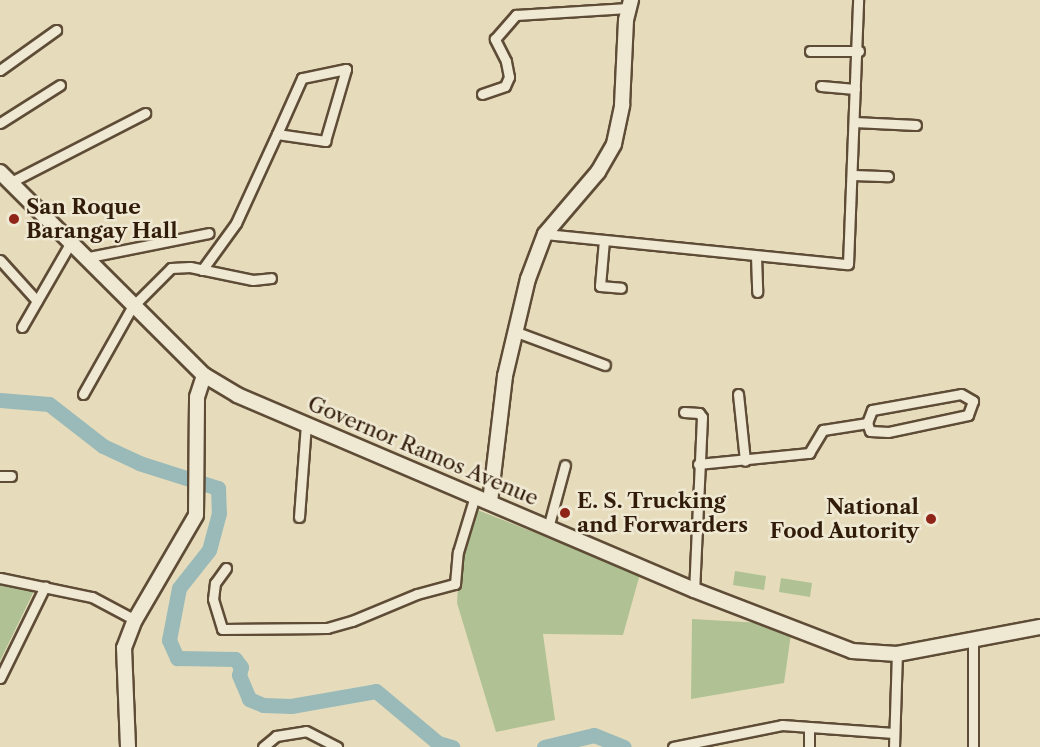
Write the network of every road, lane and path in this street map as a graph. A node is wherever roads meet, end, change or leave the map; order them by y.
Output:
1 (858, 0) edge
2 (630, 4) edge
3 (573, 5) edge
4 (56, 30) dead end
5 (810, 51) dead end
6 (859, 51) junction
7 (0, 70) edge
8 (60, 85) dead end
9 (821, 86) dead end
10 (855, 89) junction
11 (482, 94) dead end
12 (146, 113) dead end
13 (854, 122) junction
14 (0, 123) edge
15 (916, 125) dead end
16 (277, 134) junction
17 (0, 172) edge
18 (853, 175) junction
19 (888, 176) dead end
20 (10, 182) junction
21 (209, 233) dead end
22 (545, 234) junction
23 (604, 240) junction
24 (70, 244) junction
25 (756, 256) junction
26 (84, 258) junction
27 (0, 260) edge
28 (202, 270) junction
29 (271, 278) dead end
30 (621, 288) dead end
31 (757, 292) dead end
32 (37, 301) junction
33 (132, 307) junction
34 (22, 327) dead end
35 (514, 330) junction
36 (605, 365) dead end
37 (204, 375) junction
38 (84, 394) dead end
39 (738, 394) dead end
40 (684, 412) dead end
41 (306, 423) junction
42 (867, 423) junction
43 (745, 461) junction
44 (698, 464) junction
45 (565, 465) dead end
46 (0, 476) edge
47 (11, 476) dead end
48 (475, 496) junction
49 (490, 502) junction
50 (299, 518) dead end
51 (548, 528) junction
52 (226, 568) dead end
53 (0, 578) edge
54 (45, 586) junction
55 (694, 590) junction
56 (135, 620) junction
57 (1040, 627) edge
58 (973, 641) junction
59 (897, 654) junction
60 (0, 678) edge
61 (809, 727) junction
62 (894, 733) junction
63 (128, 747) edge
64 (263, 747) edge
65 (337, 747) edge
66 (673, 747) edge
67 (809, 747) edge
68 (894, 747) edge
69 (973, 747) edge

1 - 6 street
2 - 3 street
2 - 22 main road
3 - 11 street
4 - 7 street
5 - 6 street
6 - 10 street
8 - 14 street
9 - 10 street
10 - 13 street
12 - 20 street
13 - 15 street
13 - 18 street
16 - 16 street
16 - 28 street
17 - 20 main road, Governor Ramos Avenue
18 - 19 street
18 - 25 street
20 - 24 main road, Governor Ramos Avenue
21 - 26 street
22 - 23 street
22 - 35 main road
23 - 25 street
23 - 30 street
24 - 26 main road, Governor Ramos Avenue
24 - 32 street
25 - 31 street
26 - 33 main road, Governor Ramos Avenue
27 - 32 street
28 - 29 street
28 - 33 street
32 - 34 street
33 - 37 main road, Governor Ramos Avenue
33 - 38 street
35 - 36 street
35 - 49 main road
37 - 41 main road, Governor Ramos Avenue
37 - 56 main road
39 - 43 street
40 - 44 street
41 - 48 main road, Governor Ramos Avenue
41 - 50 street
42 - 42 street
42 - 43 street
43 - 44 street
44 - 55 street
45 - 51 street
46 - 47 street
48 - 49 main road, Governor Ramos Avenue
48 - 52 street
49 - 51 main road, Governor Ramos Avenue
51 - 55 main road, Governor Ramos Avenue
53 - 54 street
54 - 56 street
54 - 60 street
55 - 59 main road, Governor Ramos Avenue
56 - 63 main road
57 - 58 main road, Governor Ramos Avenue
58 - 59 main road, Governor Ramos Avenue
58 - 69 street
59 - 62 street
61 - 62 street
61 - 66 street
61 - 67 street
62 - 68 street
64 - 65 street

